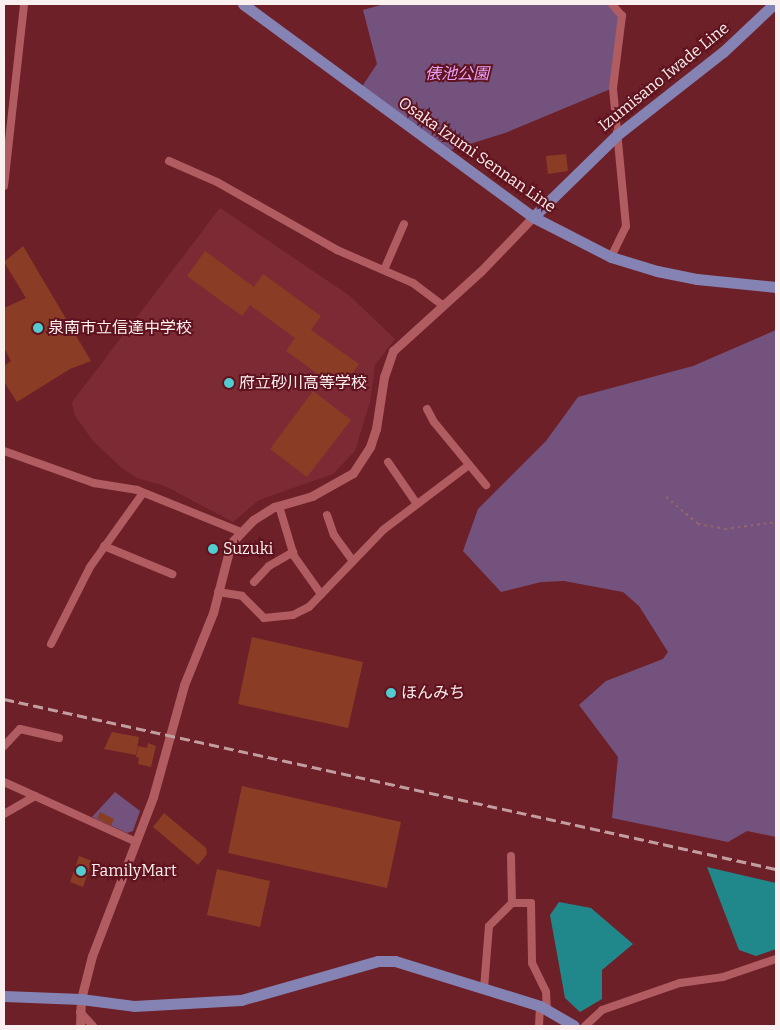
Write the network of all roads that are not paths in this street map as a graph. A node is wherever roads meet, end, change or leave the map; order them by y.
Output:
1 (24, 4) edge
2 (244, 4) edge
3 (612, 4) edge
4 (774, 4) edge
5 (617, 135) junction
6 (170, 162) dead end
7 (4, 186) edge
8 (533, 217) junction
9 (404, 224) dead end
10 (611, 257) junction
11 (384, 270) junction
12 (776, 287) edge
13 (442, 304) junction
14 (427, 409) dead end
15 (4, 451) edge
16 (388, 462) dead end
17 (469, 465) junction
18 (486, 485) dead end
19 (143, 493) junction
20 (417, 504) junction
21 (279, 506) junction
22 (327, 515) dead end
23 (241, 532) junction
24 (104, 546) junction
25 (293, 552) junction
26 (353, 561) junction
27 (172, 574) dead end
28 (254, 582) dead end
29 (218, 592) junction
30 (321, 594) junction
31 (51, 644) dead end
32 (59, 738) dead end
33 (4, 746) edge
34 (4, 782) edge
35 (35, 796) junction
36 (4, 814) edge
37 (136, 842) junction
38 (511, 856) dead end
39 (512, 903) junction
40 (776, 959) edge
41 (484, 989) junction
42 (4, 996) edge
43 (81, 999) junction
44 (543, 1008) junction
45 (80, 1012) junction
46 (80, 1026) edge
47 (93, 1026) edge
48 (540, 1026) edge
49 (574, 1026) edge
50 (585, 1026) edge

1 - 7 street
2 - 8 main road, Osaka Izumi Sennan Line
3 - 5 street
4 - 5 main road, Izumisano Iwade Line
5 - 8 main road, Izumisano Iwade Line
5 - 10 street
6 - 11 street
8 - 10 main road, Osaka Izumi Sennan Line
8 - 13 street
9 - 11 street
10 - 12 main road, Osaka Izumi Sennan Line
11 - 13 street
13 - 21 street
14 - 17 street
15 - 19 street
16 - 20 street
17 - 18 street
17 - 20 street
19 - 23 street
19 - 24 street
20 - 26 street
21 - 23 street
21 - 25 street
22 - 26 street
23 - 29 street
24 - 27 street
24 - 31 street
25 - 28 street
25 - 30 street
26 - 30 street
29 - 30 street
29 - 37 street
32 - 33 street
34 - 35 street
35 - 36 street
35 - 37 street
37 - 43 street
38 - 39 street
39 - 41 street
39 - 44 street
40 - 50 street
41 - 43 main road
41 - 44 main road
42 - 43 main road
43 - 45 street
44 - 48 street
44 - 49 main road
45 - 46 street
45 - 47 street

